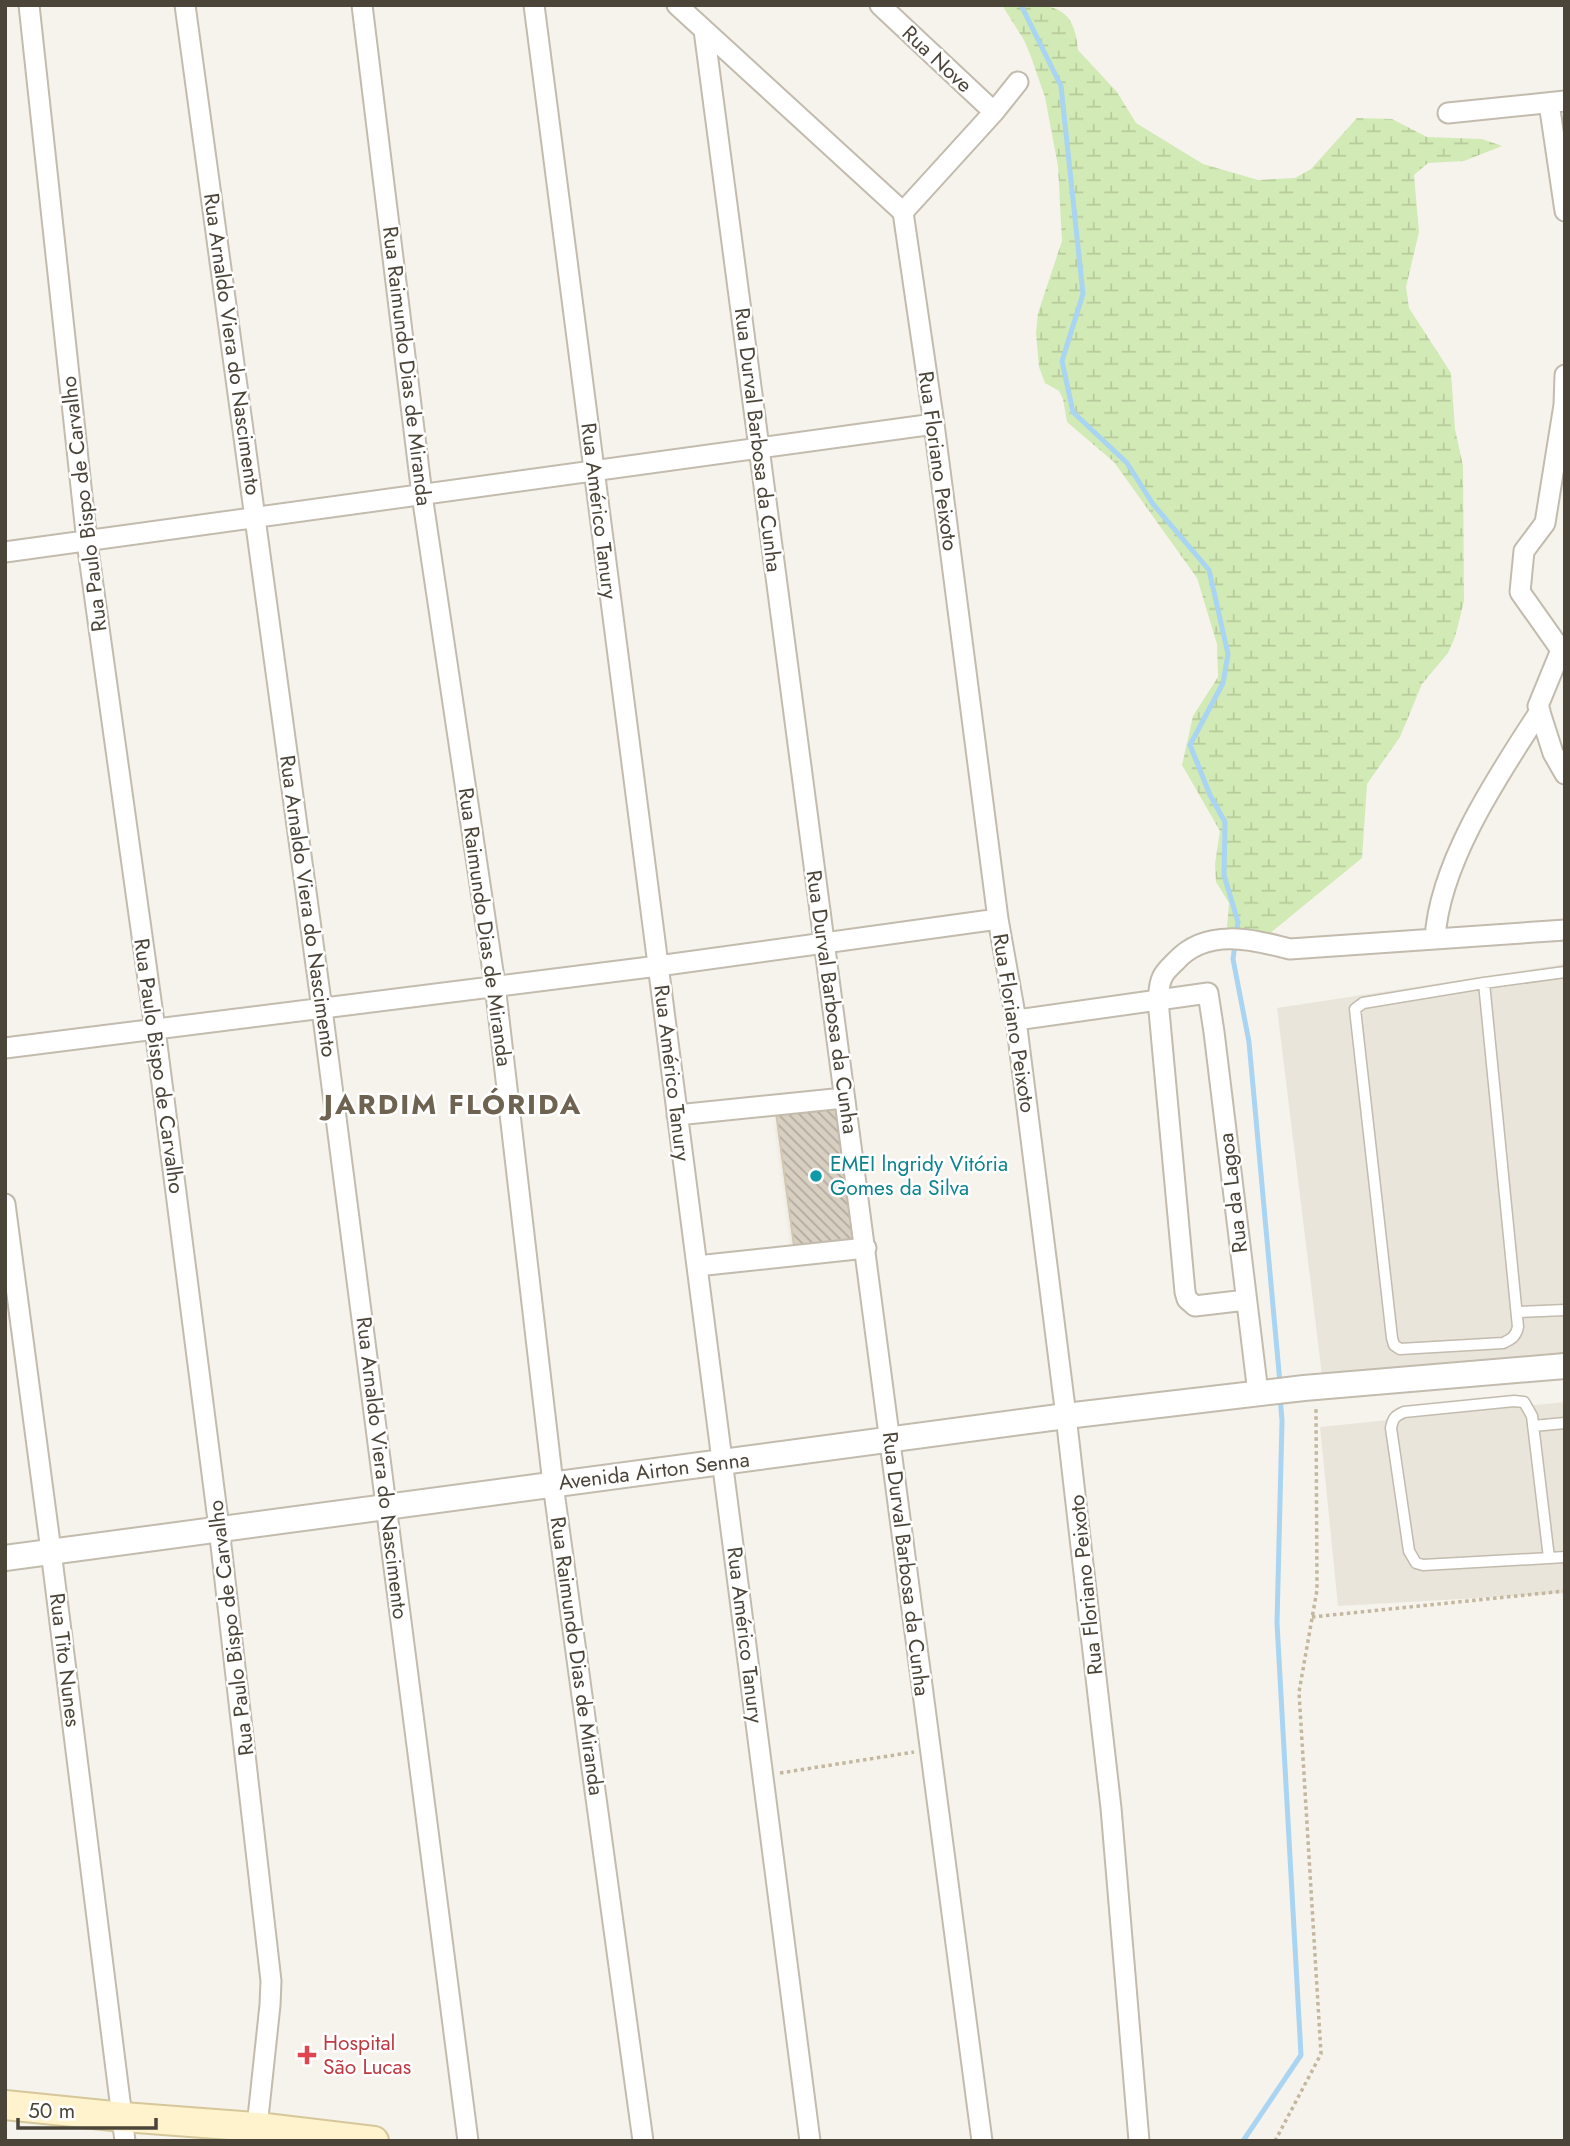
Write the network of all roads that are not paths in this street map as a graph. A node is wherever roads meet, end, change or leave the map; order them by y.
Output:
1 (29, 5) edge
2 (185, 5) edge
3 (362, 5) edge
4 (534, 5) edge
5 (677, 5) edge
6 (880, 5) edge
7 (704, 30) junction
8 (1018, 82) dead end
9 (1557, 102) edge
10 (994, 112) junction
11 (1448, 113) dead end
12 (1565, 211) edge
13 (903, 212) junction
14 (1565, 375) edge
15 (1564, 405) edge
16 (934, 424) junction
17 (759, 448) junction
18 (594, 472) junction
19 (422, 495) junction
20 (256, 518) junction
21 (1555, 521) edge
22 (87, 542) junction
23 (5, 552) edge
24 (1563, 649) edge
25 (1540, 711) junction
26 (1565, 774) edge
27 (998, 919) junction
28 (1565, 930) edge
29 (1435, 939) junction
30 (825, 945) junction
31 (658, 966) junction
32 (1565, 972) edge
33 (1484, 983) junction
34 (495, 985) junction
35 (1158, 1000) junction
36 (322, 1009) junction
37 (1016, 1020) junction
38 (155, 1029) junction
39 (5, 1048) edge
40 (844, 1098) junction
41 (677, 1115) junction
42 (5, 1204) edge
43 (866, 1248) junction
44 (697, 1266) junction
45 (1246, 1300) junction
46 (1565, 1310) edge
47 (1518, 1312) junction
48 (1565, 1366) edge
49 (1262, 1393) junction
50 (1066, 1416) junction
51 (1565, 1423) edge
52 (1533, 1426) junction
53 (889, 1439) junction
54 (722, 1463) junction
55 (554, 1484) junction
56 (387, 1506) junction
57 (219, 1528) junction
58 (51, 1551) junction
59 (1565, 1557) edge
60 (5, 1558) edge
61 (1549, 1558) junction
62 (5, 2105) edge
63 (124, 2129) edge
64 (258, 2134) edge
65 (374, 2141) edge
66 (468, 2141) edge
67 (643, 2141) edge
68 (810, 2141) edge
69 (982, 2141) edge
70 (1139, 2141) edge

1 - 22 street, Rua Paulo Bispo de Carvalho
2 - 20 street, Rua Arnaldo Viera do Nascimento
3 - 19 street, Rua Raimundo Dias de Miranda
4 - 18 street, Rua Américo Tanury
5 - 7 street
6 - 10 street, Rua Nove
7 - 13 street
7 - 17 street, Rua Durval Barbosa da Cunha
8 - 10 street
9 - 11 street
9 - 12 street
10 - 13 street
13 - 16 street, Rua Floriano Peixoto
14 - 15 street
15 - 21 street
16 - 17 street
16 - 27 street, Rua Floriano Peixoto
17 - 18 street
17 - 30 street, Rua Durval Barbosa da Cunha
18 - 19 street
18 - 31 street, Rua Américo Tanury
19 - 20 street
19 - 34 street, Rua Raimundo Dias de Miranda
20 - 22 street
20 - 36 street, Rua Arnaldo Viera do Nascimento
21 - 24 street
22 - 23 street
22 - 38 street, Rua Paulo Bispo de Carvalho
24 - 25 street
25 - 26 street
25 - 29 street
27 - 30 street
27 - 37 street, Rua Floriano Peixoto
28 - 29 street
29 - 35 street
30 - 31 street
30 - 40 street, Rua Durval Barbosa da Cunha
31 - 34 street
31 - 41 street, Rua Américo Tanury
32 - 33 lane
33 - 47 lane
33 - 47 lane
34 - 36 street
34 - 55 street, Rua Raimundo Dias de Miranda
35 - 37 street
35 - 45 street, Rua da Lagoa
35 - 45 street
36 - 38 street
36 - 56 street, Rua Arnaldo Viera do Nascimento
37 - 50 street, Rua Floriano Peixoto
38 - 39 street
38 - 57 street, Rua Paulo Bispo de Carvalho
40 - 41 street
40 - 43 street, Rua Durval Barbosa da Cunha
41 - 44 street, Rua Américo Tanury
42 - 58 street, Rua Tito Nunes
43 - 44 street
43 - 53 street, Rua Durval Barbosa da Cunha
44 - 54 street, Rua Américo Tanury
45 - 49 street, Rua da Lagoa
46 - 47 lane
48 - 49 street, Avenida Airton Senna
49 - 50 street, Avenida Airton Senna
50 - 53 street, Avenida Airton Senna
50 - 70 street, Rua Floriano Peixoto
51 - 52 lane
52 - 61 lane
52 - 61 lane
53 - 54 street, Avenida Airton Senna
53 - 69 street, Rua Durval Barbosa da Cunha
54 - 55 street, Avenida Airton Senna
54 - 68 street, Rua Américo Tanury
55 - 56 street, Avenida Airton Senna
55 - 67 street, Rua Raimundo Dias de Miranda
56 - 57 street, Avenida Airton Senna
56 - 66 street, Rua Arnaldo Viera do Nascimento
57 - 58 street, Avenida Airton Senna
57 - 64 street, Rua Paulo Bispo de Carvalho
58 - 60 street, Avenida Airton Senna
58 - 63 street, Rua Tito Nunes
59 - 61 lane
62 - 63 main road
63 - 64 main road
64 - 65 main road

